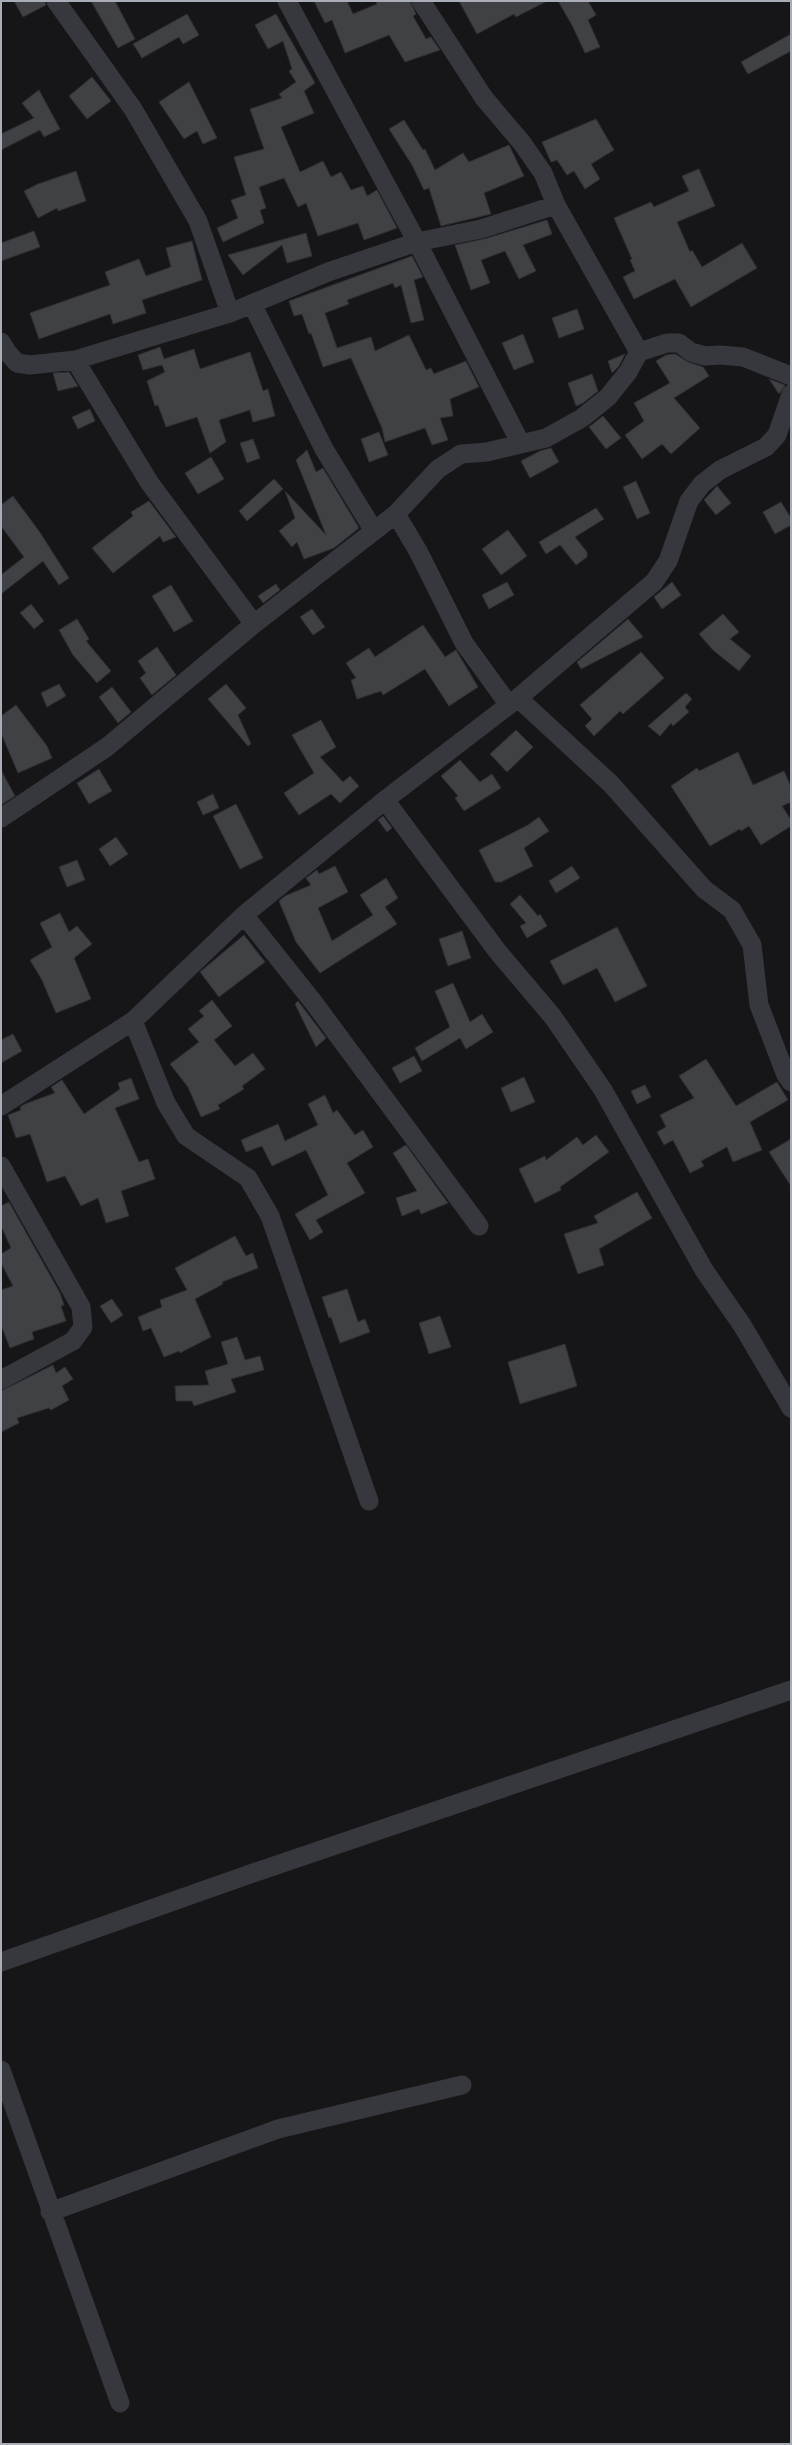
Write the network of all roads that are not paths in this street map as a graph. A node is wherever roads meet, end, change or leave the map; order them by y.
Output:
1 (56, 1) edge
2 (287, 1) edge
3 (421, 1) edge
4 (556, 205) junction
5 (417, 242) junction
6 (252, 304) junction
7 (230, 313) junction
8 (1, 342) edge
9 (640, 352) junction
10 (75, 360) junction
11 (791, 376) edge
12 (791, 394) edge
13 (521, 444) junction
14 (396, 514) junction
15 (374, 531) junction
16 (254, 624) junction
17 (513, 701) junction
18 (385, 800) junction
19 (1, 818) edge
20 (244, 915) junction
21 (133, 1021) junction
22 (791, 1082) edge
23 (1, 1106) edge
24 (1, 1166) edge
25 (479, 1226) dead end
26 (1, 1380) edge
27 (791, 1408) edge
28 (369, 1501) dead end
29 (791, 1690) edge
30 (1, 1962) edge
31 (1, 2070) edge
32 (462, 2085) dead end
33 (50, 2212) junction
34 (120, 2403) dead end

1 - 7 street
2 - 5 street
3 - 4 street
4 - 5 street
4 - 9 street
5 - 6 street
5 - 13 street
6 - 7 street
6 - 15 street
7 - 10 street
8 - 10 street
9 - 11 street
9 - 13 street
10 - 16 street
12 - 17 street
13 - 14 street
14 - 15 street
14 - 17 street
15 - 16 street
16 - 19 street
17 - 18 street
17 - 22 street
18 - 20 street
18 - 27 street
20 - 21 street
20 - 25 street
21 - 23 street
21 - 28 street
24 - 26 street
29 - 30 street
31 - 33 street
32 - 33 street
33 - 34 street

